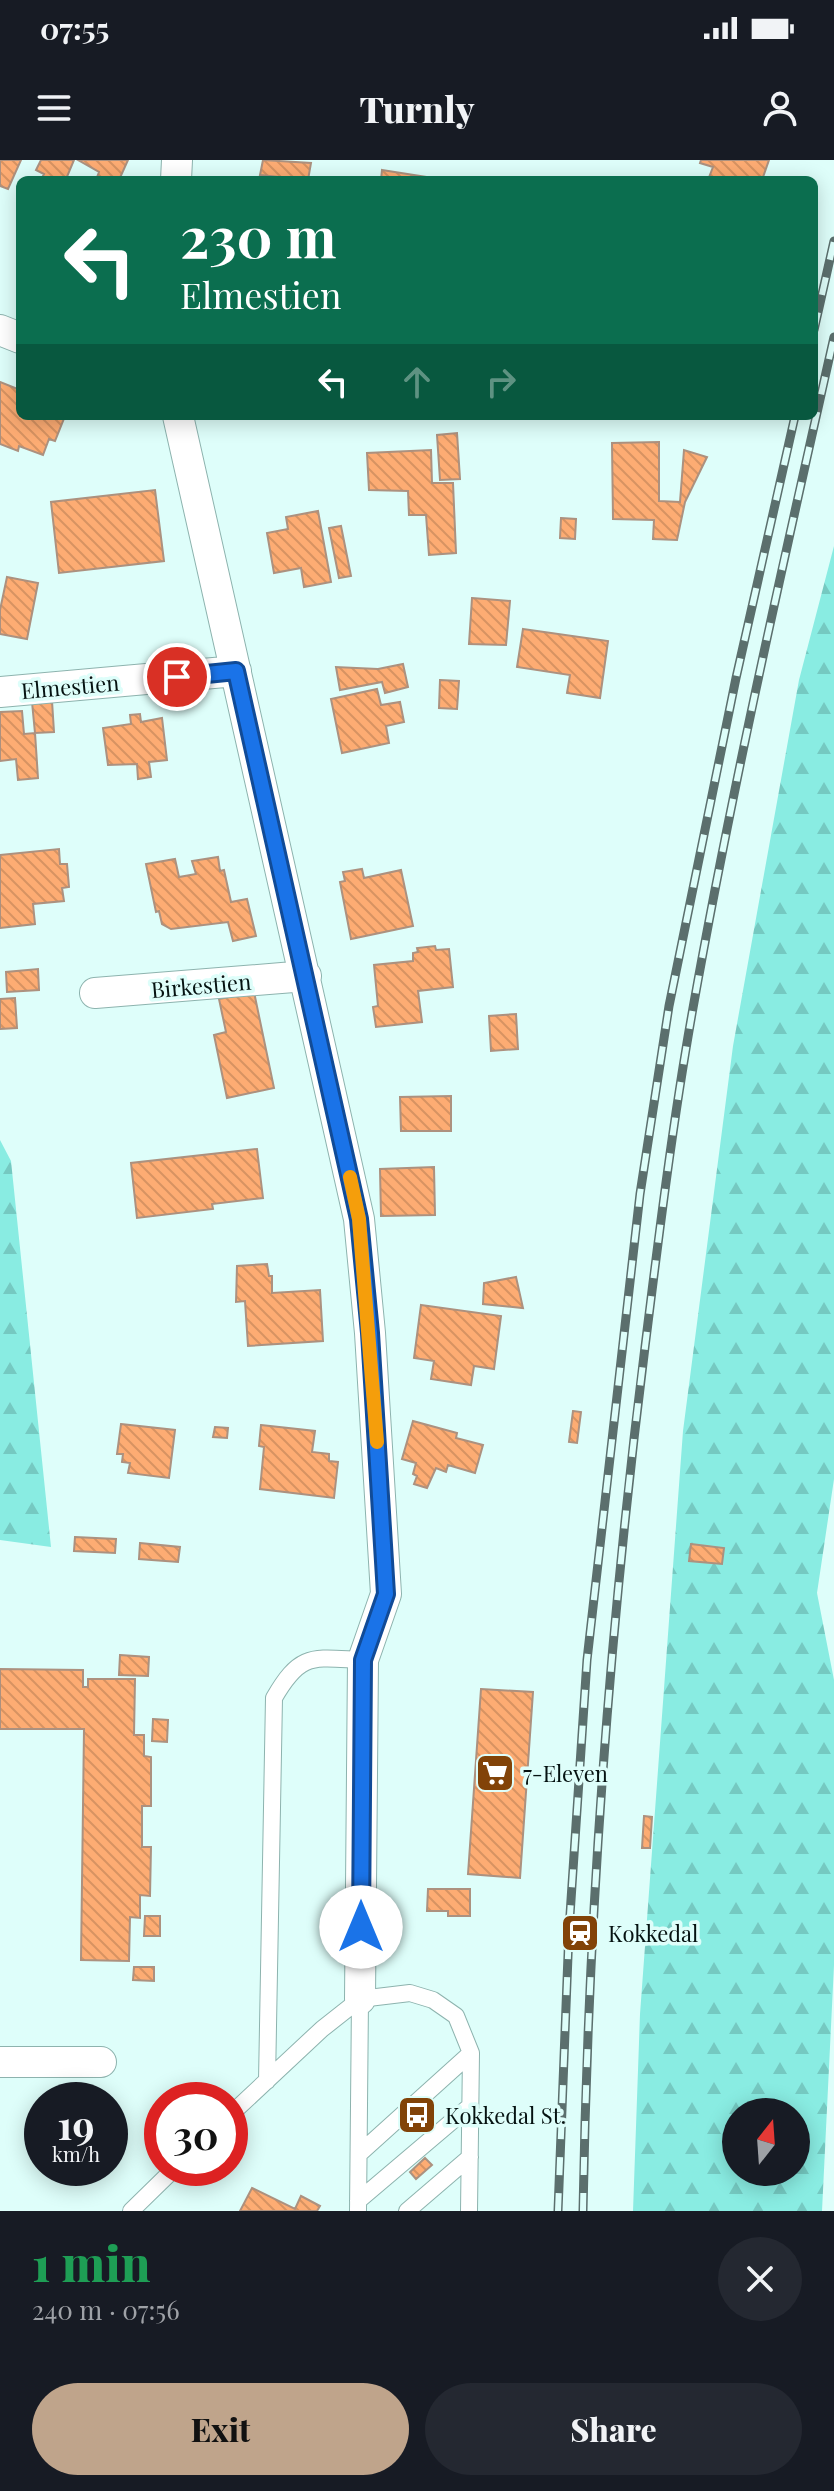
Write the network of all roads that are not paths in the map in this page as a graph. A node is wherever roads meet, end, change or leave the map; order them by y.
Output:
1 (179, 420) edge
2 (236, 671) junction
3 (0, 692) edge
4 (306, 976) junction
5 (95, 993) dead end
6 (363, 1660) junction
7 (360, 1999) junction
8 (471, 2053) junction
9 (0, 2062) edge
10 (101, 2062) dead end
11 (267, 2081) junction
12 (248, 2098) edge
13 (470, 2106) junction
14 (359, 2154) junction
15 (470, 2157) junction
16 (157, 2186) edge
17 (358, 2206) edge
18 (467, 2209) edge
19 (131, 2211) edge
20 (407, 2211) edge

1 - 2 street
2 - 3 street, Elmestien
2 - 4 street
4 - 5 street, Birkestien
4 - 6 street
6 - 7 street
6 - 11 lane
7 - 8 lane
7 - 11 lane
7 - 14 lane
8 - 13 lane
8 - 14 lane
9 - 10 street
11 - 12 lane
13 - 15 lane
13 - 17 lane
14 - 17 lane
15 - 18 lane
15 - 20 lane
16 - 19 lane

